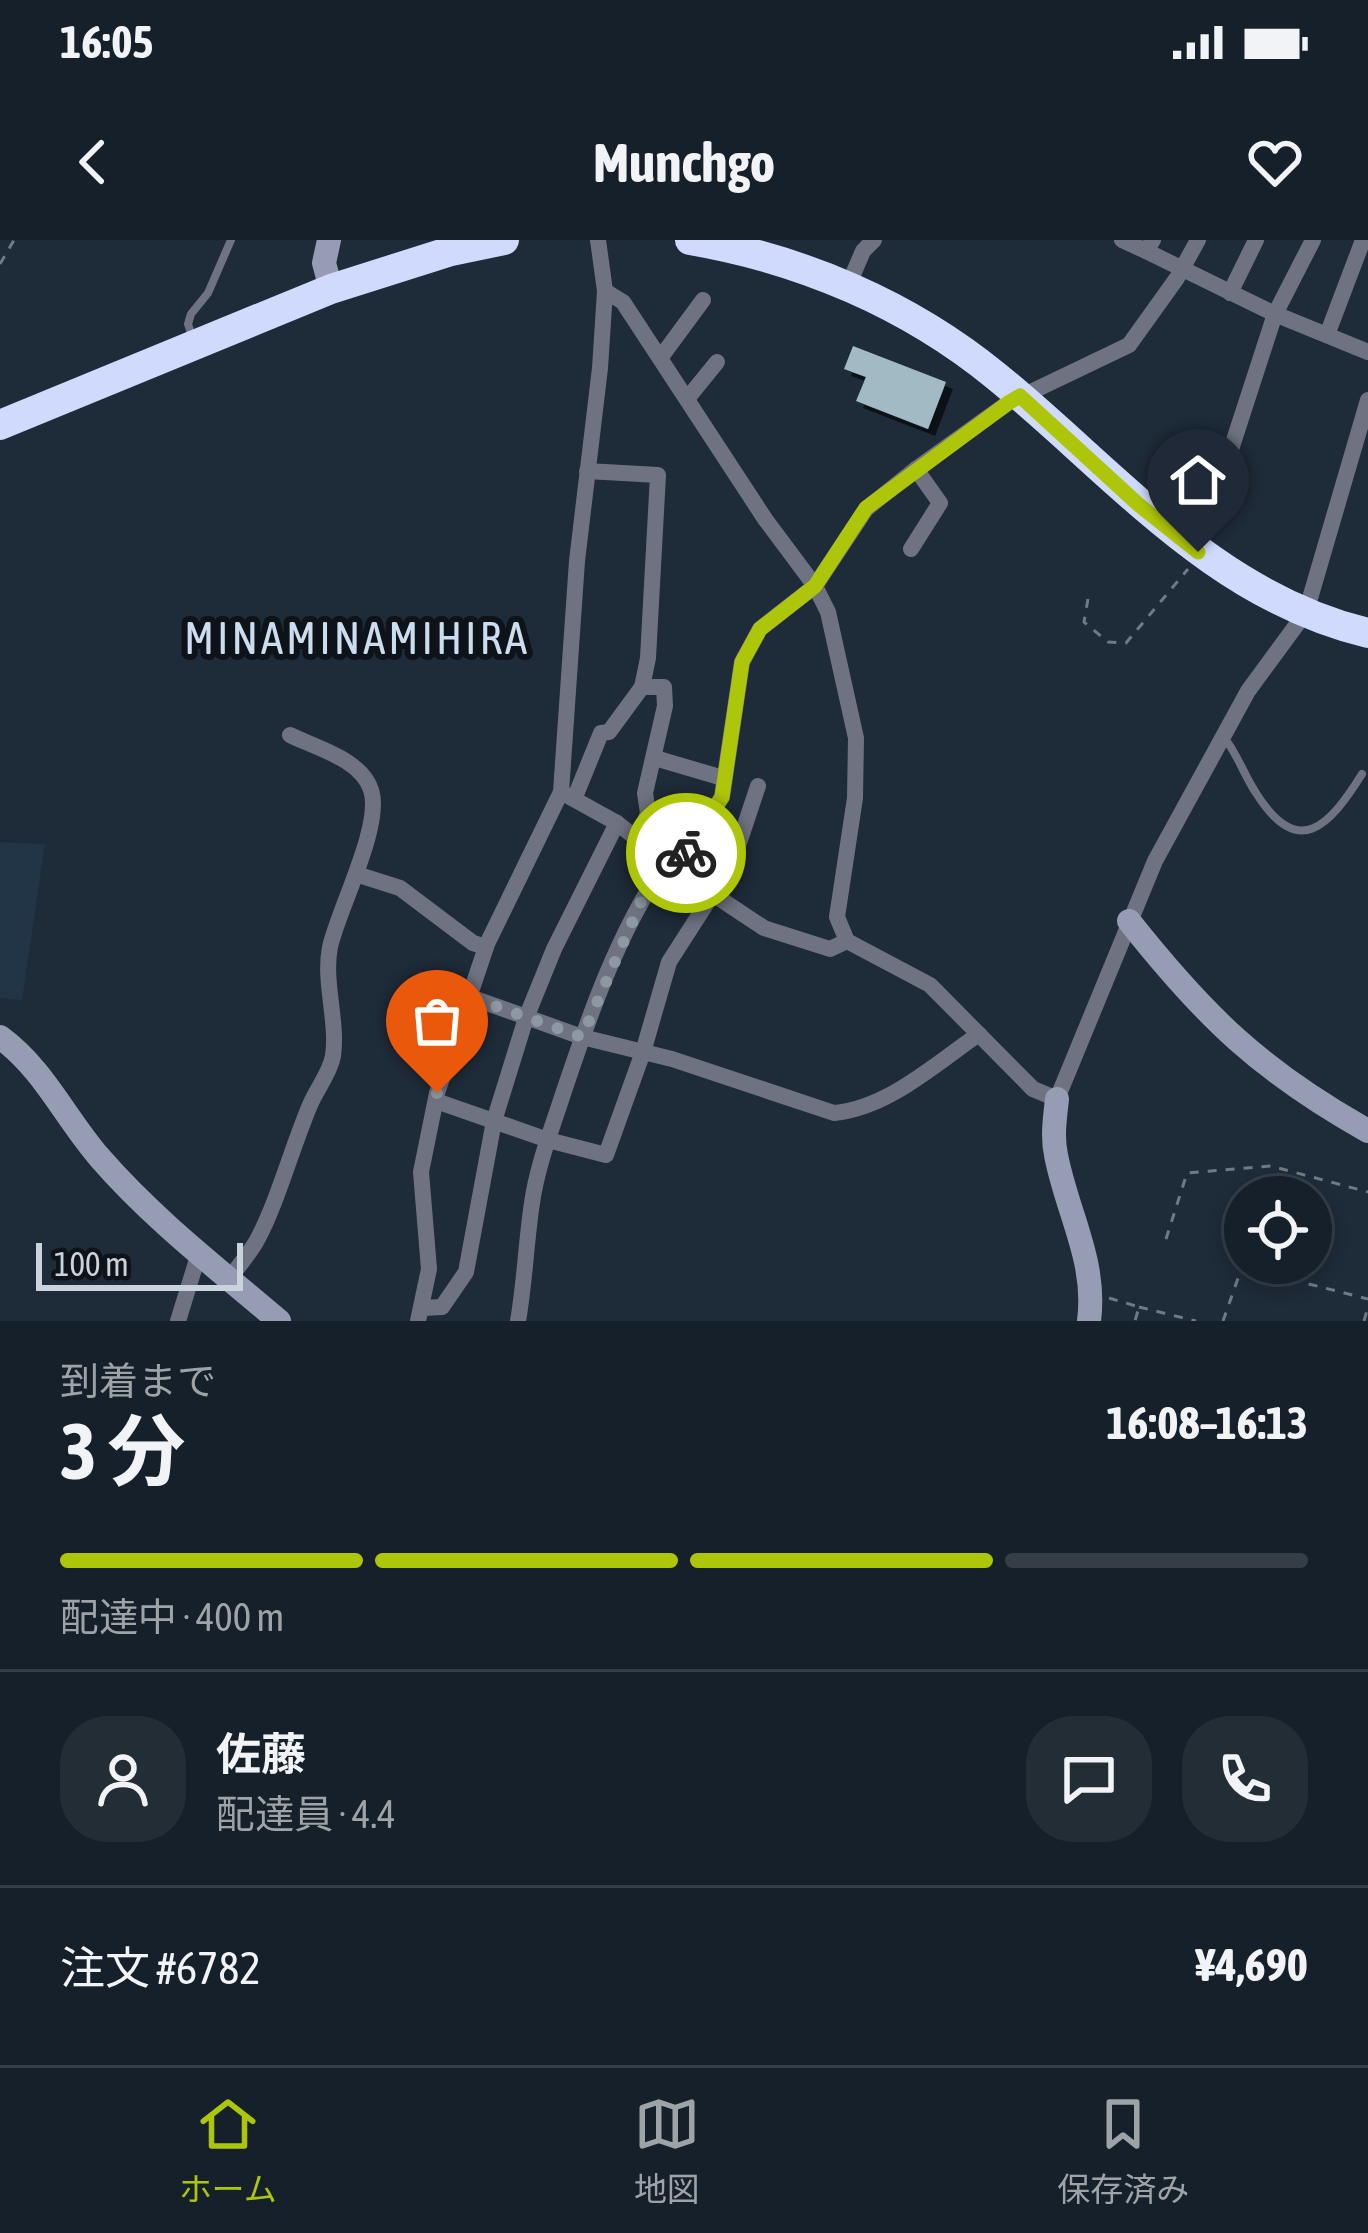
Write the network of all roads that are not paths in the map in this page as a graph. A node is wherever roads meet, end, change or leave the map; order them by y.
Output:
1 (231, 240) edge
2 (329, 240) edge
3 (504, 240) edge
4 (598, 240) edge
5 (690, 240) edge
6 (874, 240) edge
7 (1122, 240) edge
8 (1198, 240) edge
9 (1256, 240) edge
10 (1313, 240) edge
11 (1366, 240) edge
12 (1149, 245) edge
13 (1182, 270) junction
14 (848, 286) junction
15 (331, 289) junction
16 (605, 291) junction
17 (1230, 293) junction
18 (703, 301) dead end
19 (1275, 314) junction
20 (1327, 335) junction
21 (194, 344) junction
22 (1368, 352) edge
23 (661, 357) junction
24 (717, 362) dead end
25 (1020, 396) junction
26 (687, 399) junction
27 (1368, 400) edge
28 (0, 425) edge
29 (916, 469) junction
30 (587, 471) junction
31 (911, 549) dead end
32 (1198, 552) junction
33 (815, 586) junction
34 (1306, 612) junction
35 (1368, 633) edge
36 (642, 687) junction
37 (290, 735) dead end
38 (1222, 735) junction
39 (655, 758) junction
40 (1362, 774) dead end
41 (723, 778) junction
42 (758, 786) dead end
43 (1368, 787) edge
44 (1352, 789) junction
45 (568, 795) junction
46 (617, 823) junction
47 (638, 841) junction
48 (670, 866) junction
49 (359, 875) junction
50 (712, 895) junction
51 (1129, 921) junction
52 (848, 941) junction
53 (486, 947) junction
54 (470, 997) junction
55 (526, 1018) junction
56 (980, 1034) junction
57 (0, 1037) edge
58 (582, 1037) junction
59 (643, 1052) junction
60 (1057, 1099) junction
61 (436, 1101) junction
62 (494, 1121) junction
63 (1368, 1131) edge
64 (548, 1140) junction
65 (199, 1253) junction
66 (229, 1279) junction
67 (420, 1315) edge
68 (178, 1321) edge
69 (279, 1321) edge
70 (518, 1321) edge
71 (1089, 1321) edge

1 - 21 lane
2 - 15 street
3 - 15 highway
4 - 16 street
5 - 14 highway
6 - 14 street
7 - 12 street
8 - 13 street
9 - 17 street
10 - 19 street
11 - 20 street
12 - 13 street
13 - 17 street
13 - 25 street
14 - 25 highway
15 - 21 highway
16 - 23 street
16 - 30 street
17 - 19 street
18 - 23 street
19 - 20 street
19 - 32 street
20 - 22 street
21 - 28 highway
23 - 26 street
24 - 26 street
25 - 29 street
25 - 32 highway
26 - 33 street
27 - 34 street
29 - 31 street
29 - 33 street
30 - 36 street
30 - 45 street
32 - 34 highway
33 - 41 street
33 - 52 street
34 - 35 highway
34 - 38 street
36 - 39 street
36 - 45 street
37 - 49 street
38 - 44 lane
38 - 51 street
39 - 41 street
39 - 47 street
40 - 44 lane
41 - 48 street
42 - 50 street
43 - 44 lane
45 - 46 street
45 - 53 street
46 - 47 street
46 - 55 street
47 - 48 street
48 - 50 street
48 - 58 street
49 - 53 street
49 - 66 street
50 - 52 street
50 - 59 street
51 - 60 street
51 - 63 street
52 - 56 street
53 - 54 street
54 - 55 street
54 - 61 street
55 - 58 street
55 - 62 street
56 - 59 street
56 - 60 street
57 - 65 street
58 - 59 street
58 - 64 street
59 - 64 street
60 - 71 street
61 - 62 street
61 - 67 street
62 - 64 street
62 - 67 street
64 - 70 street
65 - 66 street
65 - 68 street
66 - 69 street

